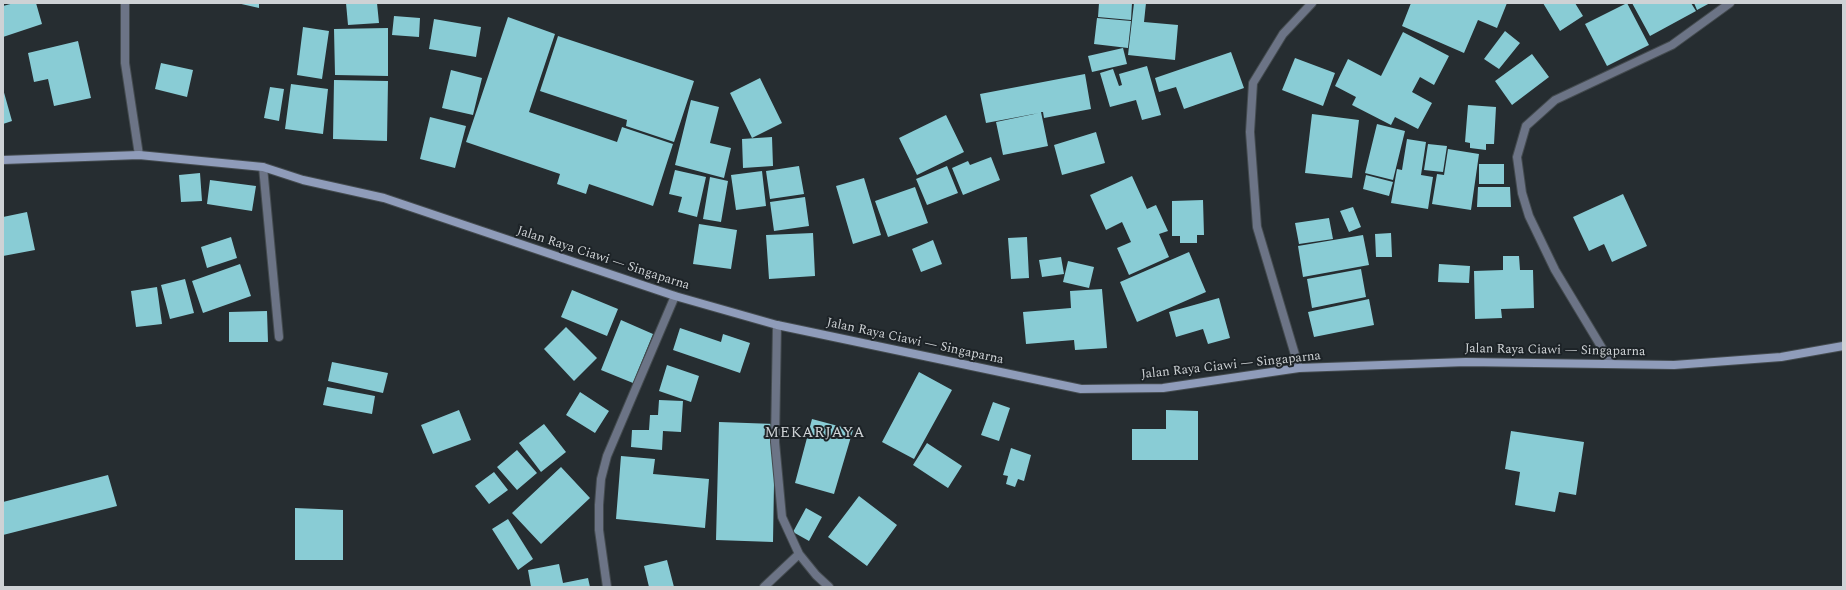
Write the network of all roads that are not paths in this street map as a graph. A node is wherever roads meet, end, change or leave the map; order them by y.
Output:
1 (125, 3) edge
2 (1312, 3) edge
3 (1730, 3) edge
4 (139, 155) junction
5 (3, 160) edge
6 (263, 167) junction
7 (675, 296) junction
8 (777, 325) junction
9 (279, 337) dead end
10 (1843, 346) edge
11 (1611, 363) junction
12 (1299, 368) junction
13 (799, 554) junction
14 (607, 587) edge
15 (764, 587) edge
16 (829, 587) edge

1 - 4 street
2 - 12 street
3 - 11 street
4 - 5 main road, Jalan Raya Ciawi — Singaparna
4 - 6 main road, Jalan Raya Ciawi — Singaparna
6 - 7 main road, Jalan Raya Ciawi — Singaparna
6 - 9 street
7 - 8 main road, Jalan Raya Ciawi — Singaparna
7 - 14 street
8 - 12 main road, Jalan Raya Ciawi — Singaparna
8 - 13 street
10 - 11 main road, Jalan Raya Ciawi — Singaparna
11 - 12 main road, Jalan Raya Ciawi — Singaparna
13 - 15 street
13 - 16 street

